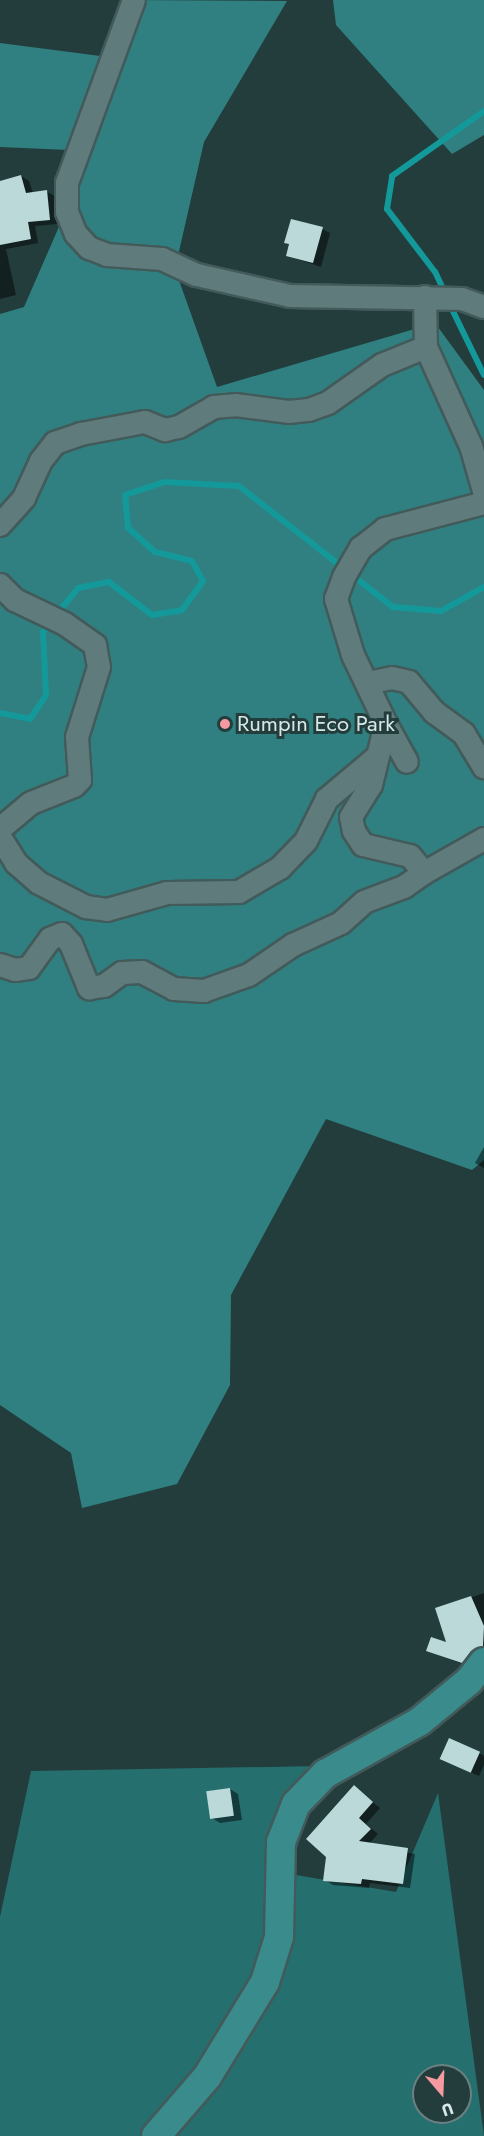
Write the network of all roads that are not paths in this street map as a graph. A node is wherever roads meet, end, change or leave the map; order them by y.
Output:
1 (134, 0) edge
2 (431, 297) junction
3 (484, 307) edge
4 (426, 347) junction
5 (484, 491) edge
6 (484, 503) edge
7 (0, 525) edge
8 (0, 585) edge
9 (367, 684) junction
10 (386, 724) junction
11 (377, 757) junction
12 (407, 762) dead end
13 (484, 767) edge
14 (0, 829) edge
15 (0, 837) edge
16 (484, 839) edge
17 (424, 873) junction
18 (0, 965) edge
19 (484, 1662) edge
20 (156, 2136) edge

1 - 2 street
2 - 3 street
2 - 4 street
4 - 5 street
4 - 7 street
6 - 9 street
8 - 14 street
9 - 10 street
9 - 13 street
10 - 11 street
10 - 12 street
11 - 15 street
11 - 17 street
16 - 17 street
17 - 18 street
19 - 20 main road

